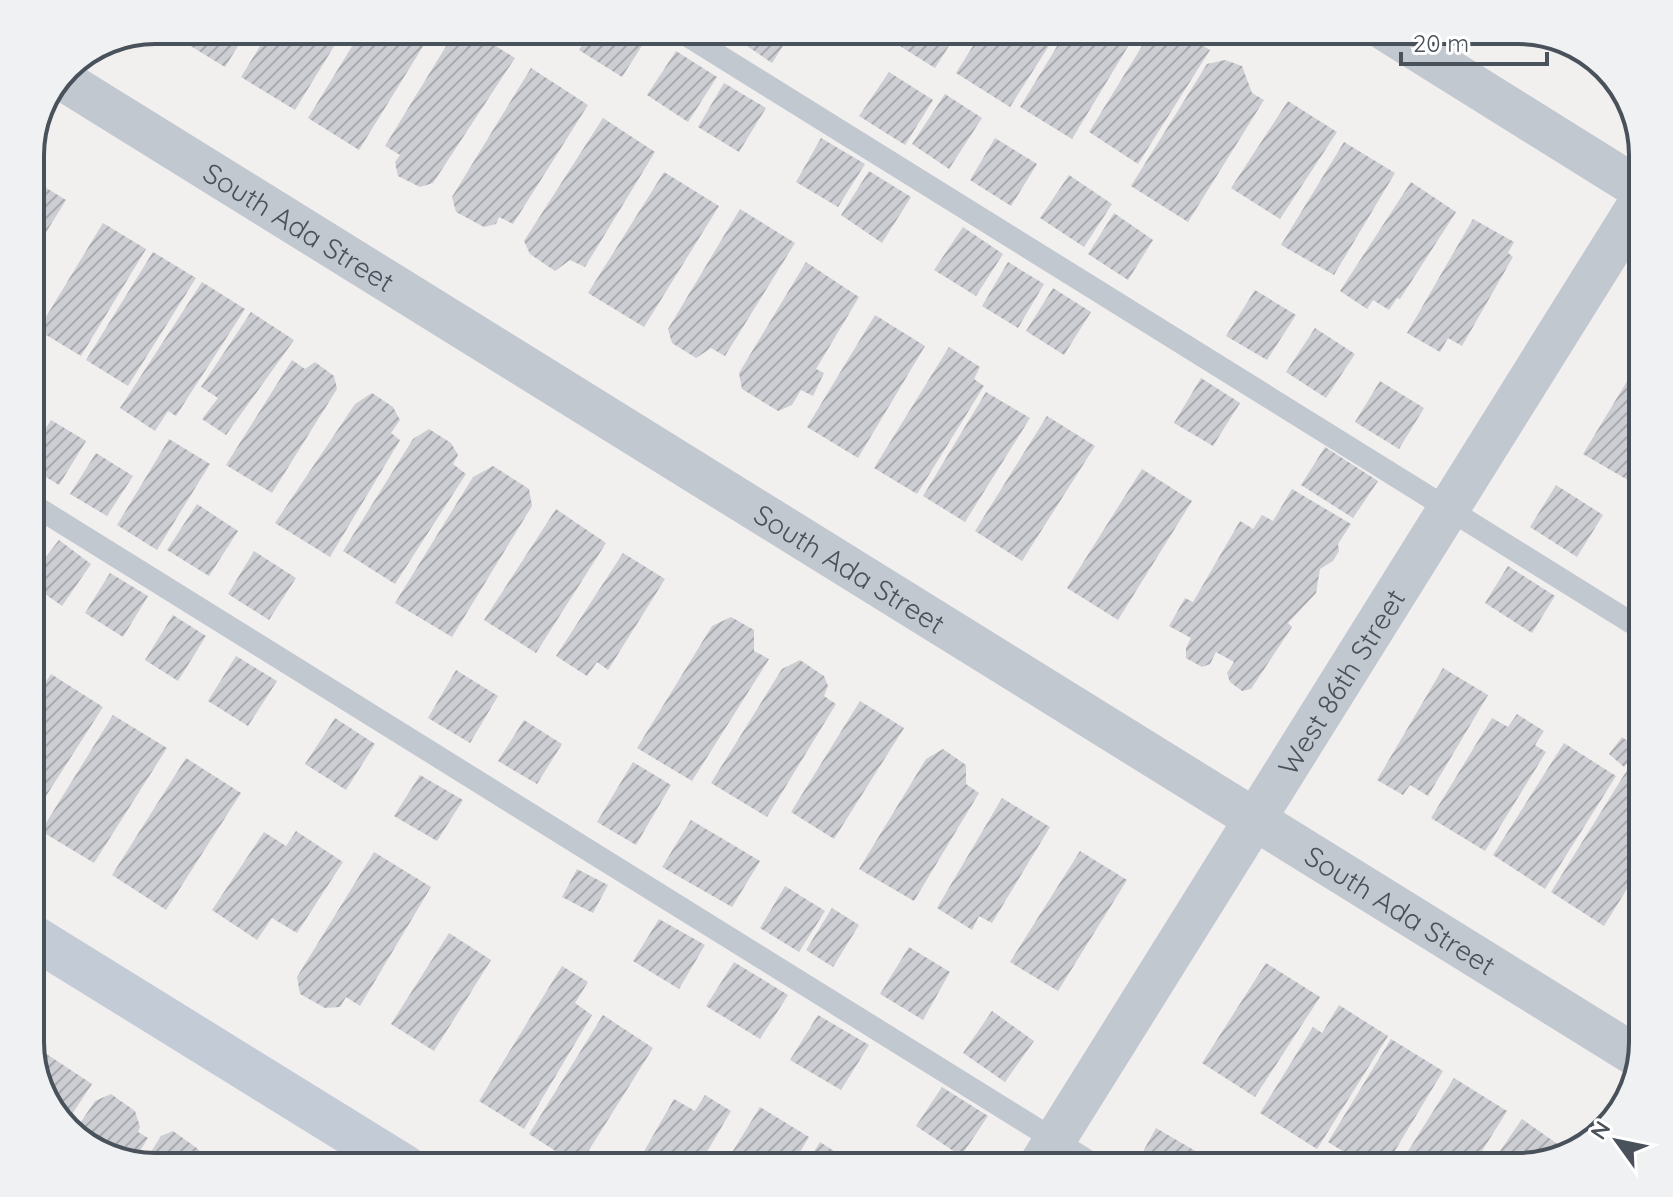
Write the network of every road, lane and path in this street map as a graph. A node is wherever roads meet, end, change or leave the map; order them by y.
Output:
1 (700, 44) edge
2 (1407, 44) edge
3 (70, 84) edge
4 (1629, 182) edge
5 (1629, 219) edge
6 (1448, 510) junction
7 (44, 512) edge
8 (1629, 621) edge
9 (1255, 819) junction
10 (44, 944) edge
11 (1628, 1051) edge
12 (382, 1153) edge
13 (1044, 1153) edge
14 (1047, 1153) edge

1 - 6 lane
2 - 4 street
3 - 9 street, South Ada Street
5 - 6 street, West 86th Street
6 - 8 lane
6 - 9 street, West 86th Street
7 - 13 lane
9 - 11 street, South Ada Street
9 - 14 street, West 86th Street
10 - 12 street

